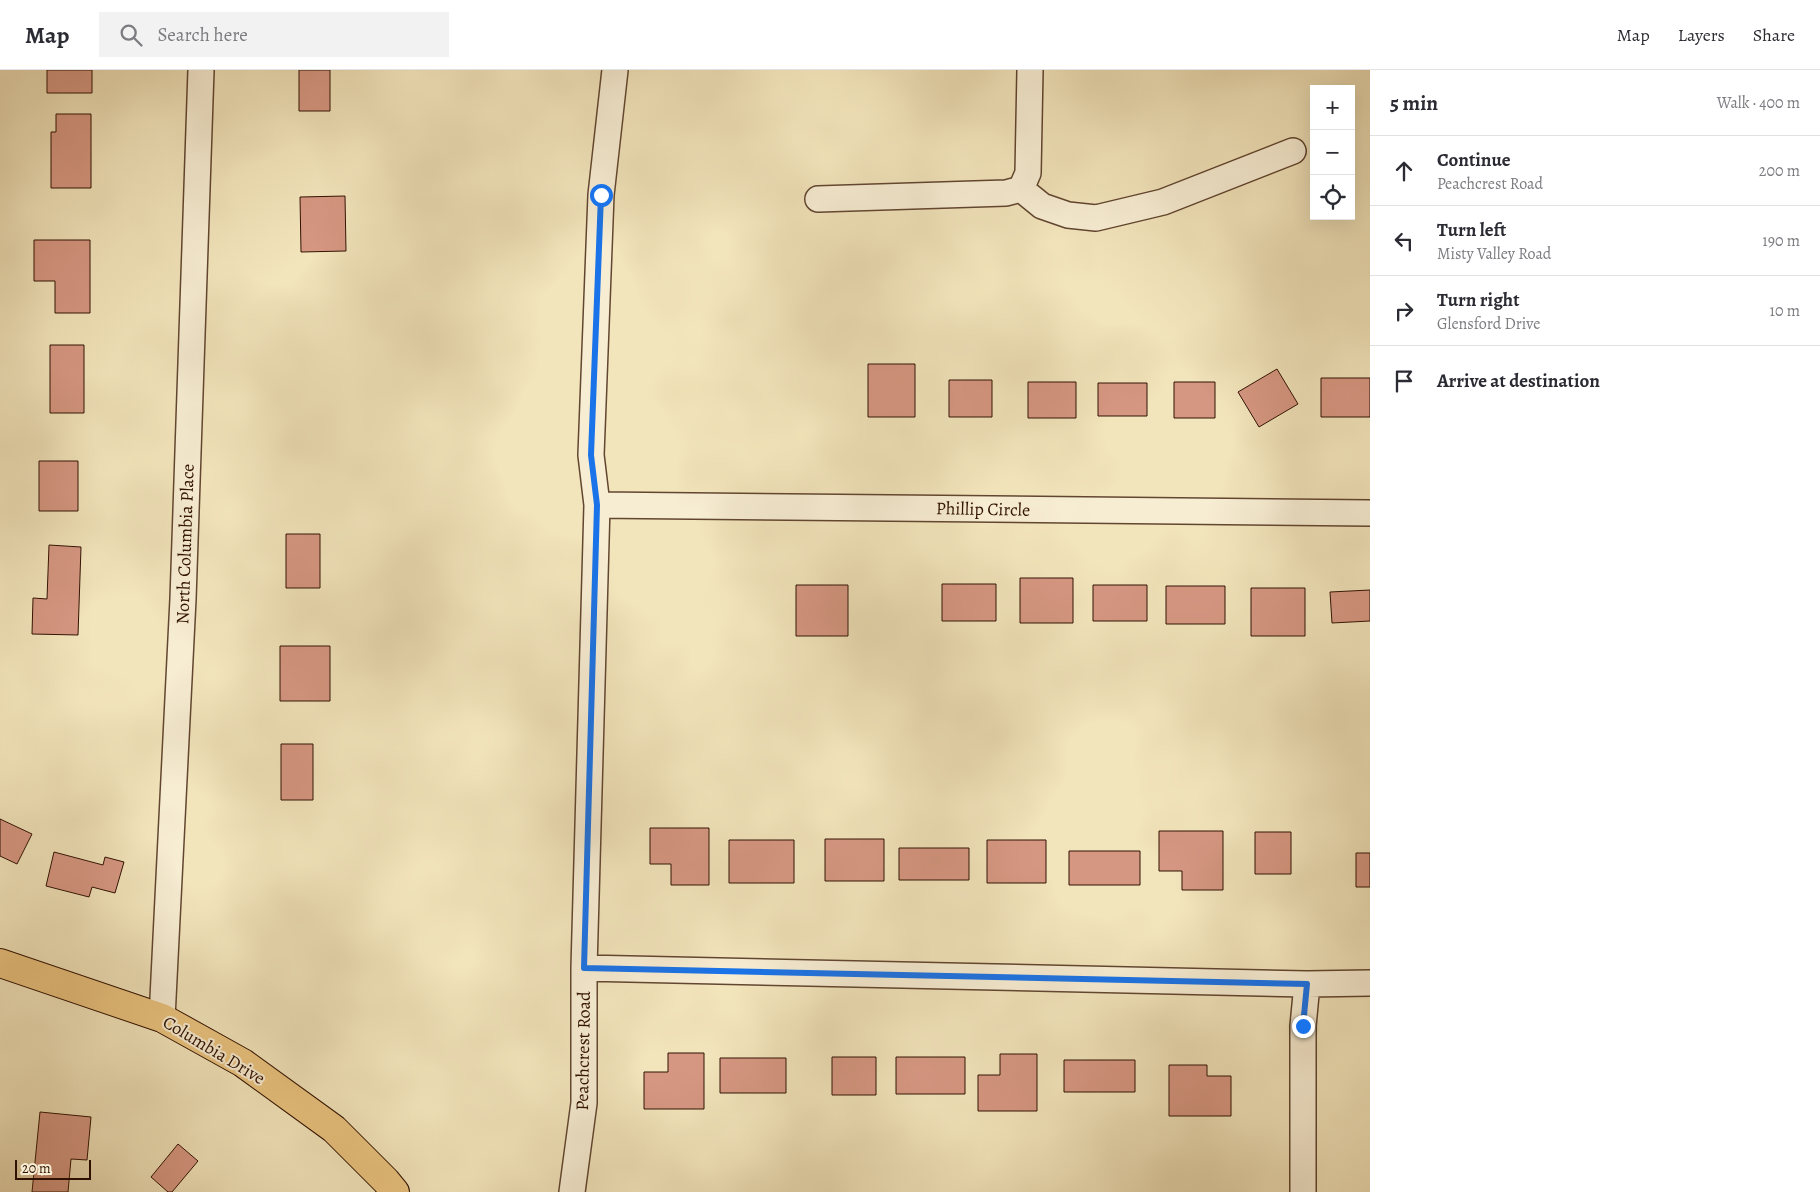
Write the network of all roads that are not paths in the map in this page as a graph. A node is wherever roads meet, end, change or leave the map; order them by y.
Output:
1 (201, 70) edge
2 (615, 70) edge
3 (1030, 70) edge
4 (1293, 152) dead end
5 (1021, 189) junction
6 (818, 199) dead end
7 (597, 505) junction
8 (1370, 513) edge
9 (0, 963) edge
10 (584, 968) junction
11 (1370, 983) edge
12 (1307, 984) junction
13 (162, 1018) junction
14 (395, 1192) edge
15 (572, 1192) edge
16 (1303, 1192) edge

1 - 13 street, North Columbia Place
2 - 7 street, Peachcrest Road
3 - 5 street
4 - 5 street
5 - 6 street
7 - 8 street, Phillip Circle
7 - 10 street, Peachcrest Road
9 - 13 main road, Columbia Drive
10 - 12 street
10 - 15 street, Peachcrest Road
11 - 12 street
12 - 16 street
13 - 14 main road, Columbia Drive

